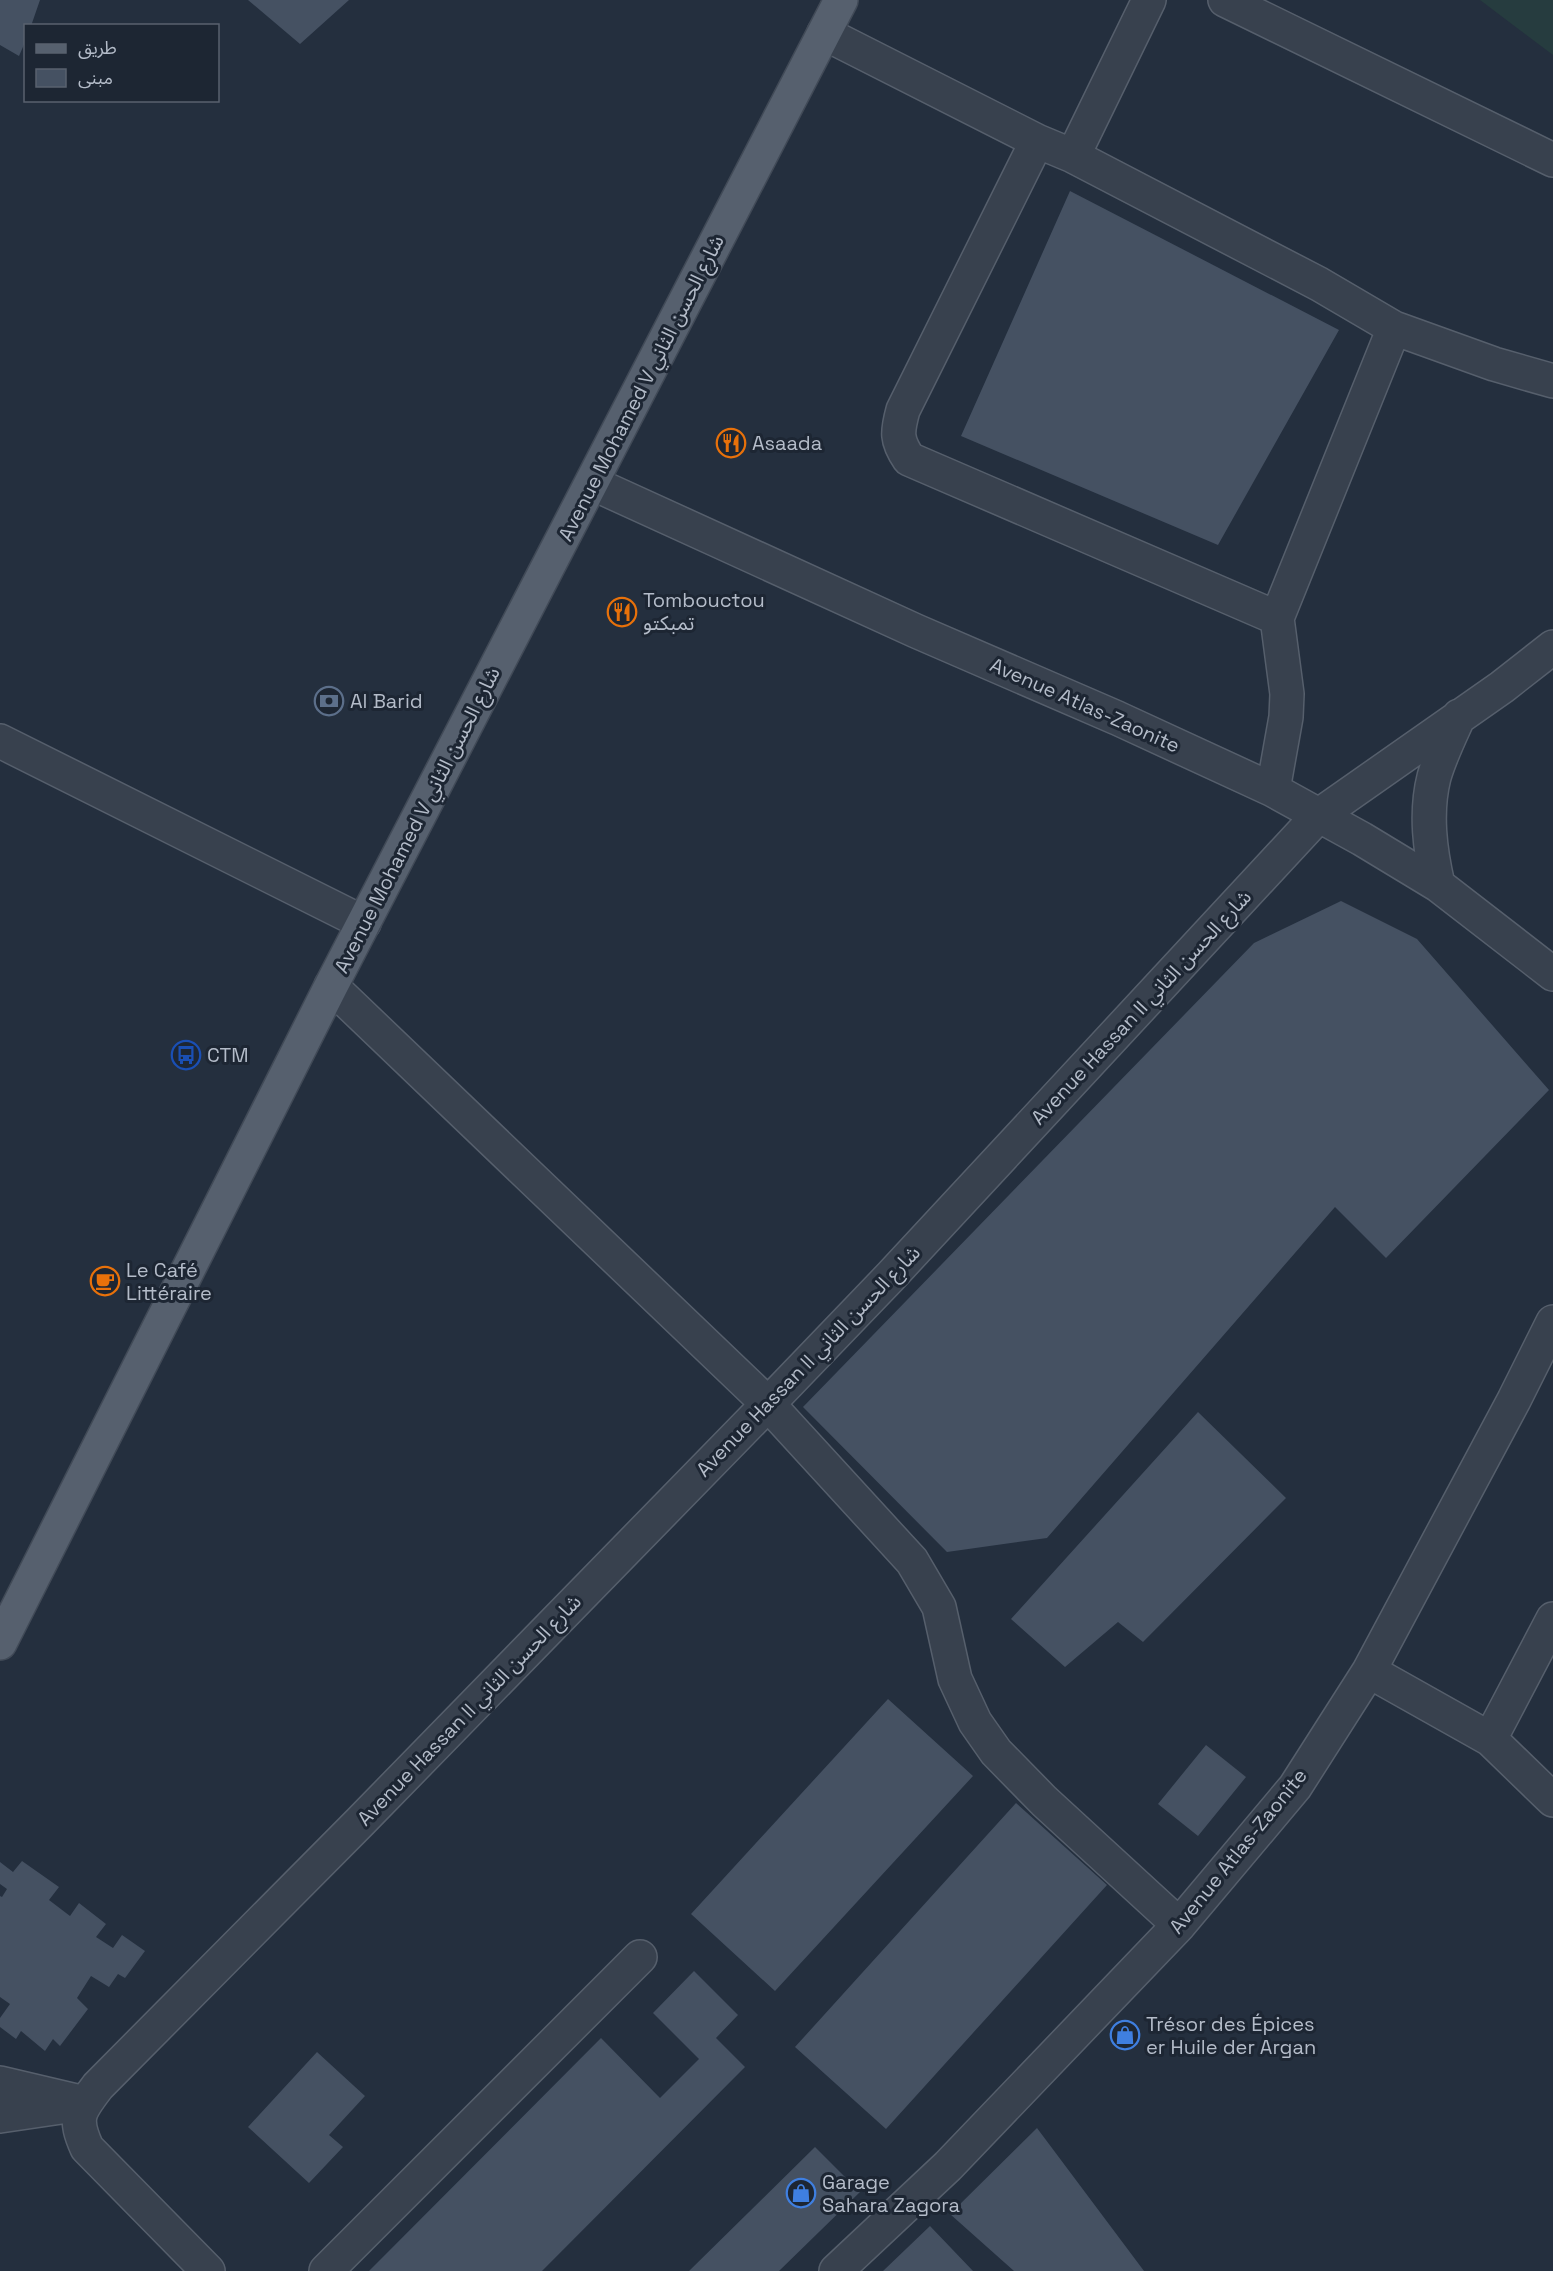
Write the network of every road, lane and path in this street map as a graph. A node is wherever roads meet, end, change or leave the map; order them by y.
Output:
1 (841, 0) edge
2 (1149, 0) edge
3 (1225, 0) edge
4 (824, 33) junction
5 (1037, 141) junction
6 (1072, 156) junction
7 (1553, 160) edge
8 (1394, 328) junction
9 (1553, 381) edge
10 (592, 483) junction
11 (1277, 618) junction
12 (1553, 647) edge
13 (1459, 716) junction
14 (0, 741) edge
15 (1273, 790) junction
16 (1318, 816) junction
17 (1438, 885) junction
18 (364, 923) junction
19 (1553, 974) edge
20 (331, 986) junction
21 (1553, 1322) edge
22 (768, 1404) junction
23 (1553, 1619) edge
24 (0, 1643) edge
25 (1369, 1671) junction
26 (1490, 1739) junction
27 (1553, 1800) edge
28 (1179, 1925) junction
29 (640, 1957) dead end
30 (0, 2083) edge
31 (85, 2103) junction
32 (0, 2116) edge
33 (207, 2271) edge
34 (327, 2271) edge
35 (836, 2271) edge

1 - 4 main road, Avenue Mohamed V شارع الحسن الثاني
2 - 6 street
3 - 7 street
4 - 5 street
4 - 10 main road, Avenue Mohamed V شارع الحسن الثاني
5 - 6 street
5 - 11 street
6 - 8 street
8 - 9 street
8 - 11 street
10 - 15 street, Avenue Atlas-Zaonite
10 - 18 main road, Avenue Mohamed V شارع الحسن الثاني
11 - 15 street
12 - 13 street, Avenue Hassan II شارع الحسن الثاني
13 - 16 street, Avenue Hassan II شارع الحسن الثاني
13 - 17 street
14 - 18 street
15 - 16 street, Avenue Atlas-Zaonite
16 - 17 street, Avenue Atlas-Zaonite
16 - 22 street, Avenue Hassan II شارع الحسن الثاني
17 - 19 street, Avenue Atlas-Zaonite
18 - 20 main road, Avenue Mohamed V شارع الحسن الثاني
20 - 22 street
20 - 24 main road, Avenue Mohamed V شارع الحسن الثاني
21 - 25 street, Avenue Atlas-Zaonite
22 - 28 street
22 - 31 street, Avenue Hassan II شارع الحسن الثاني
23 - 26 street
25 - 26 street
25 - 28 street, Avenue Atlas-Zaonite
26 - 27 street
28 - 35 street, Avenue Atlas-Zaonite
29 - 34 street
30 - 31 street
31 - 32 street
31 - 33 street

